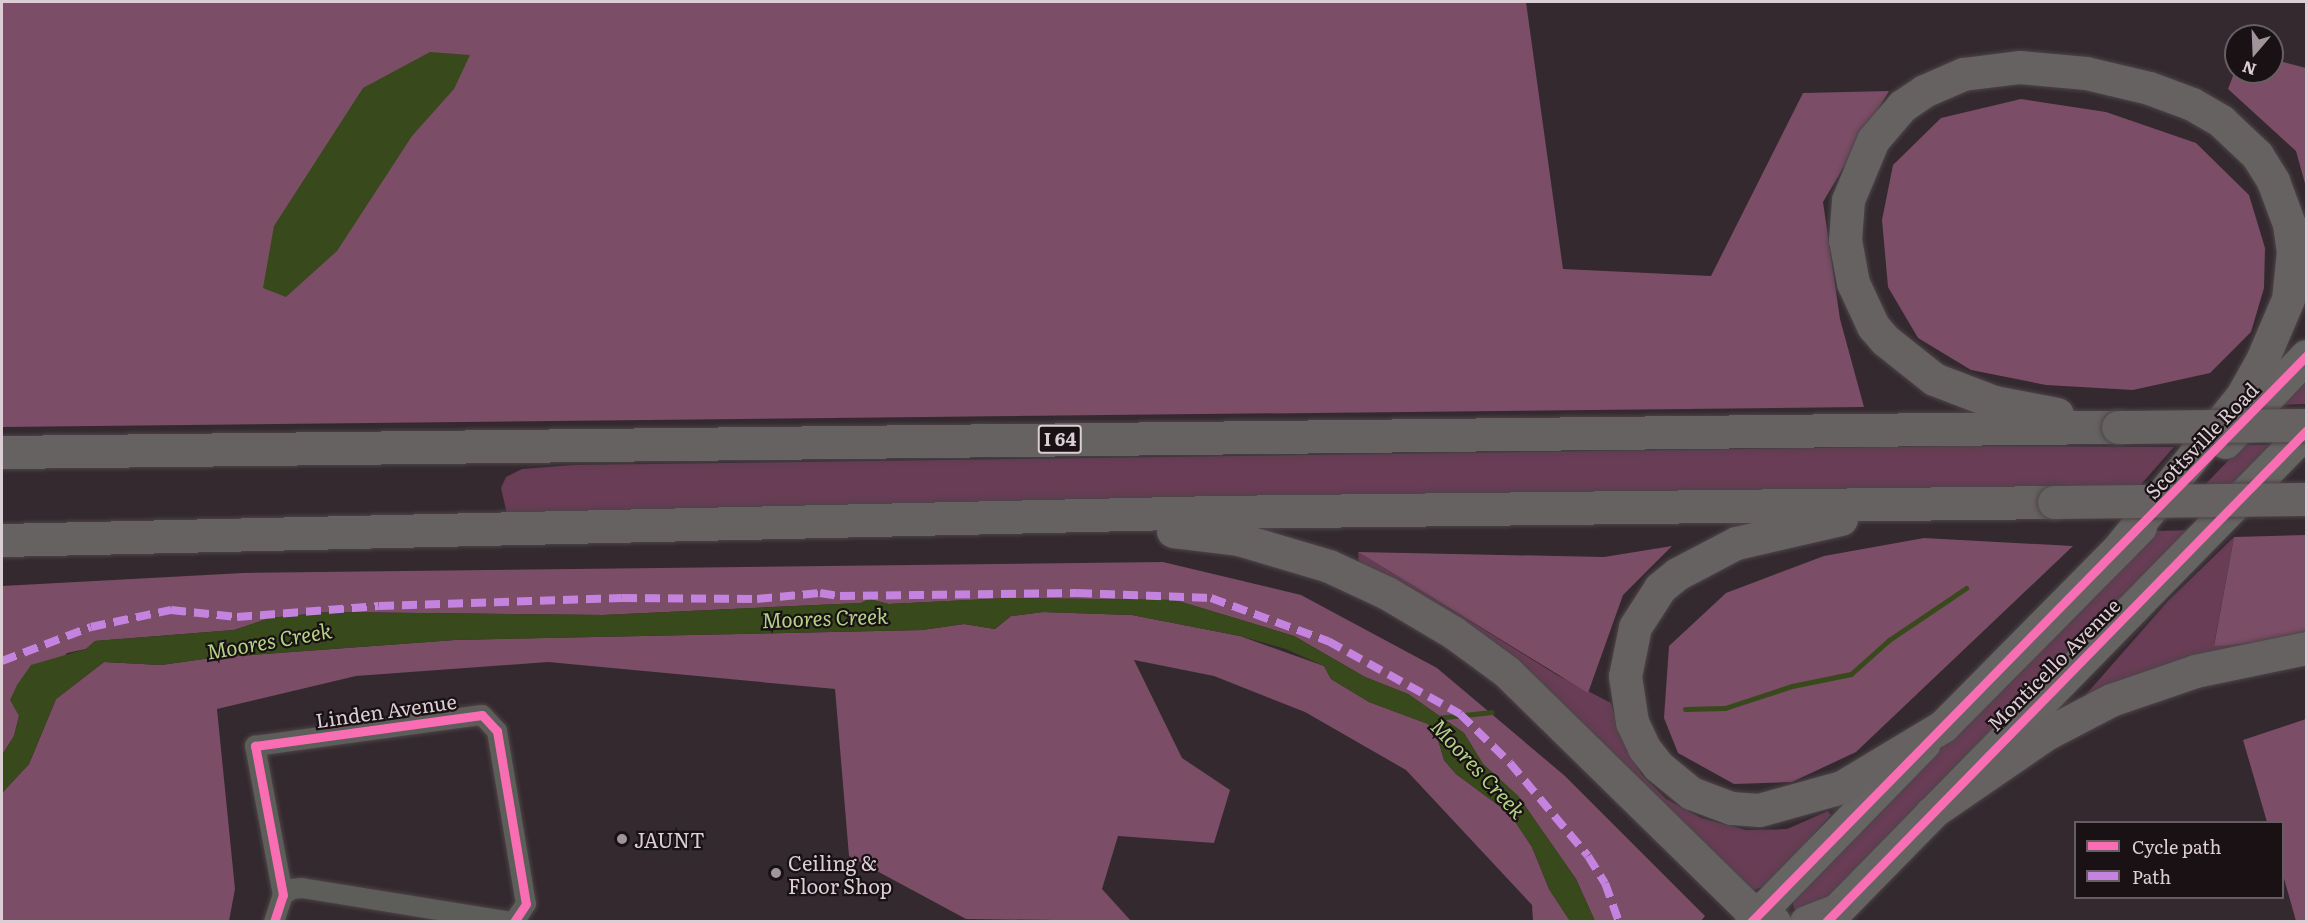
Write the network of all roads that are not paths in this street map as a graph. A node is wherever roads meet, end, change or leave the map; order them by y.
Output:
1 (2307, 356) edge
2 (2307, 425) edge
3 (2118, 427) junction
4 (2307, 431) edge
5 (2, 452) edge
6 (2307, 499) edge
7 (1970, 501) junction
8 (874, 519) junction
9 (2, 540) edge
10 (2120, 548) junction
11 (2307, 648) edge
12 (1943, 726) junction
13 (1931, 813) junction
14 (283, 895) junction
15 (1831, 916) edge
16 (1760, 920) edge
17 (274, 921) edge
18 (513, 921) edge
19 (1806, 921) edge

1 - 10 highway, Scottsville Road
2 - 3 highway, I 64, bridge
3 - 5 highway, I 64
3 - 10 highway
4 - 13 highway, Monticello Avenue
6 - 7 highway, bridge
7 - 8 highway
7 - 12 highway
8 - 9 highway
8 - 16 highway
10 - 12 highway, Scottsville Road
11 - 13 highway
12 - 16 main road
13 - 15 highway, Monticello Avenue
14 - 17 street, Linden Avenue
14 - 18 street, Linden Avenue
14 - 18 street, Linden Avenue
15 - 19 highway

